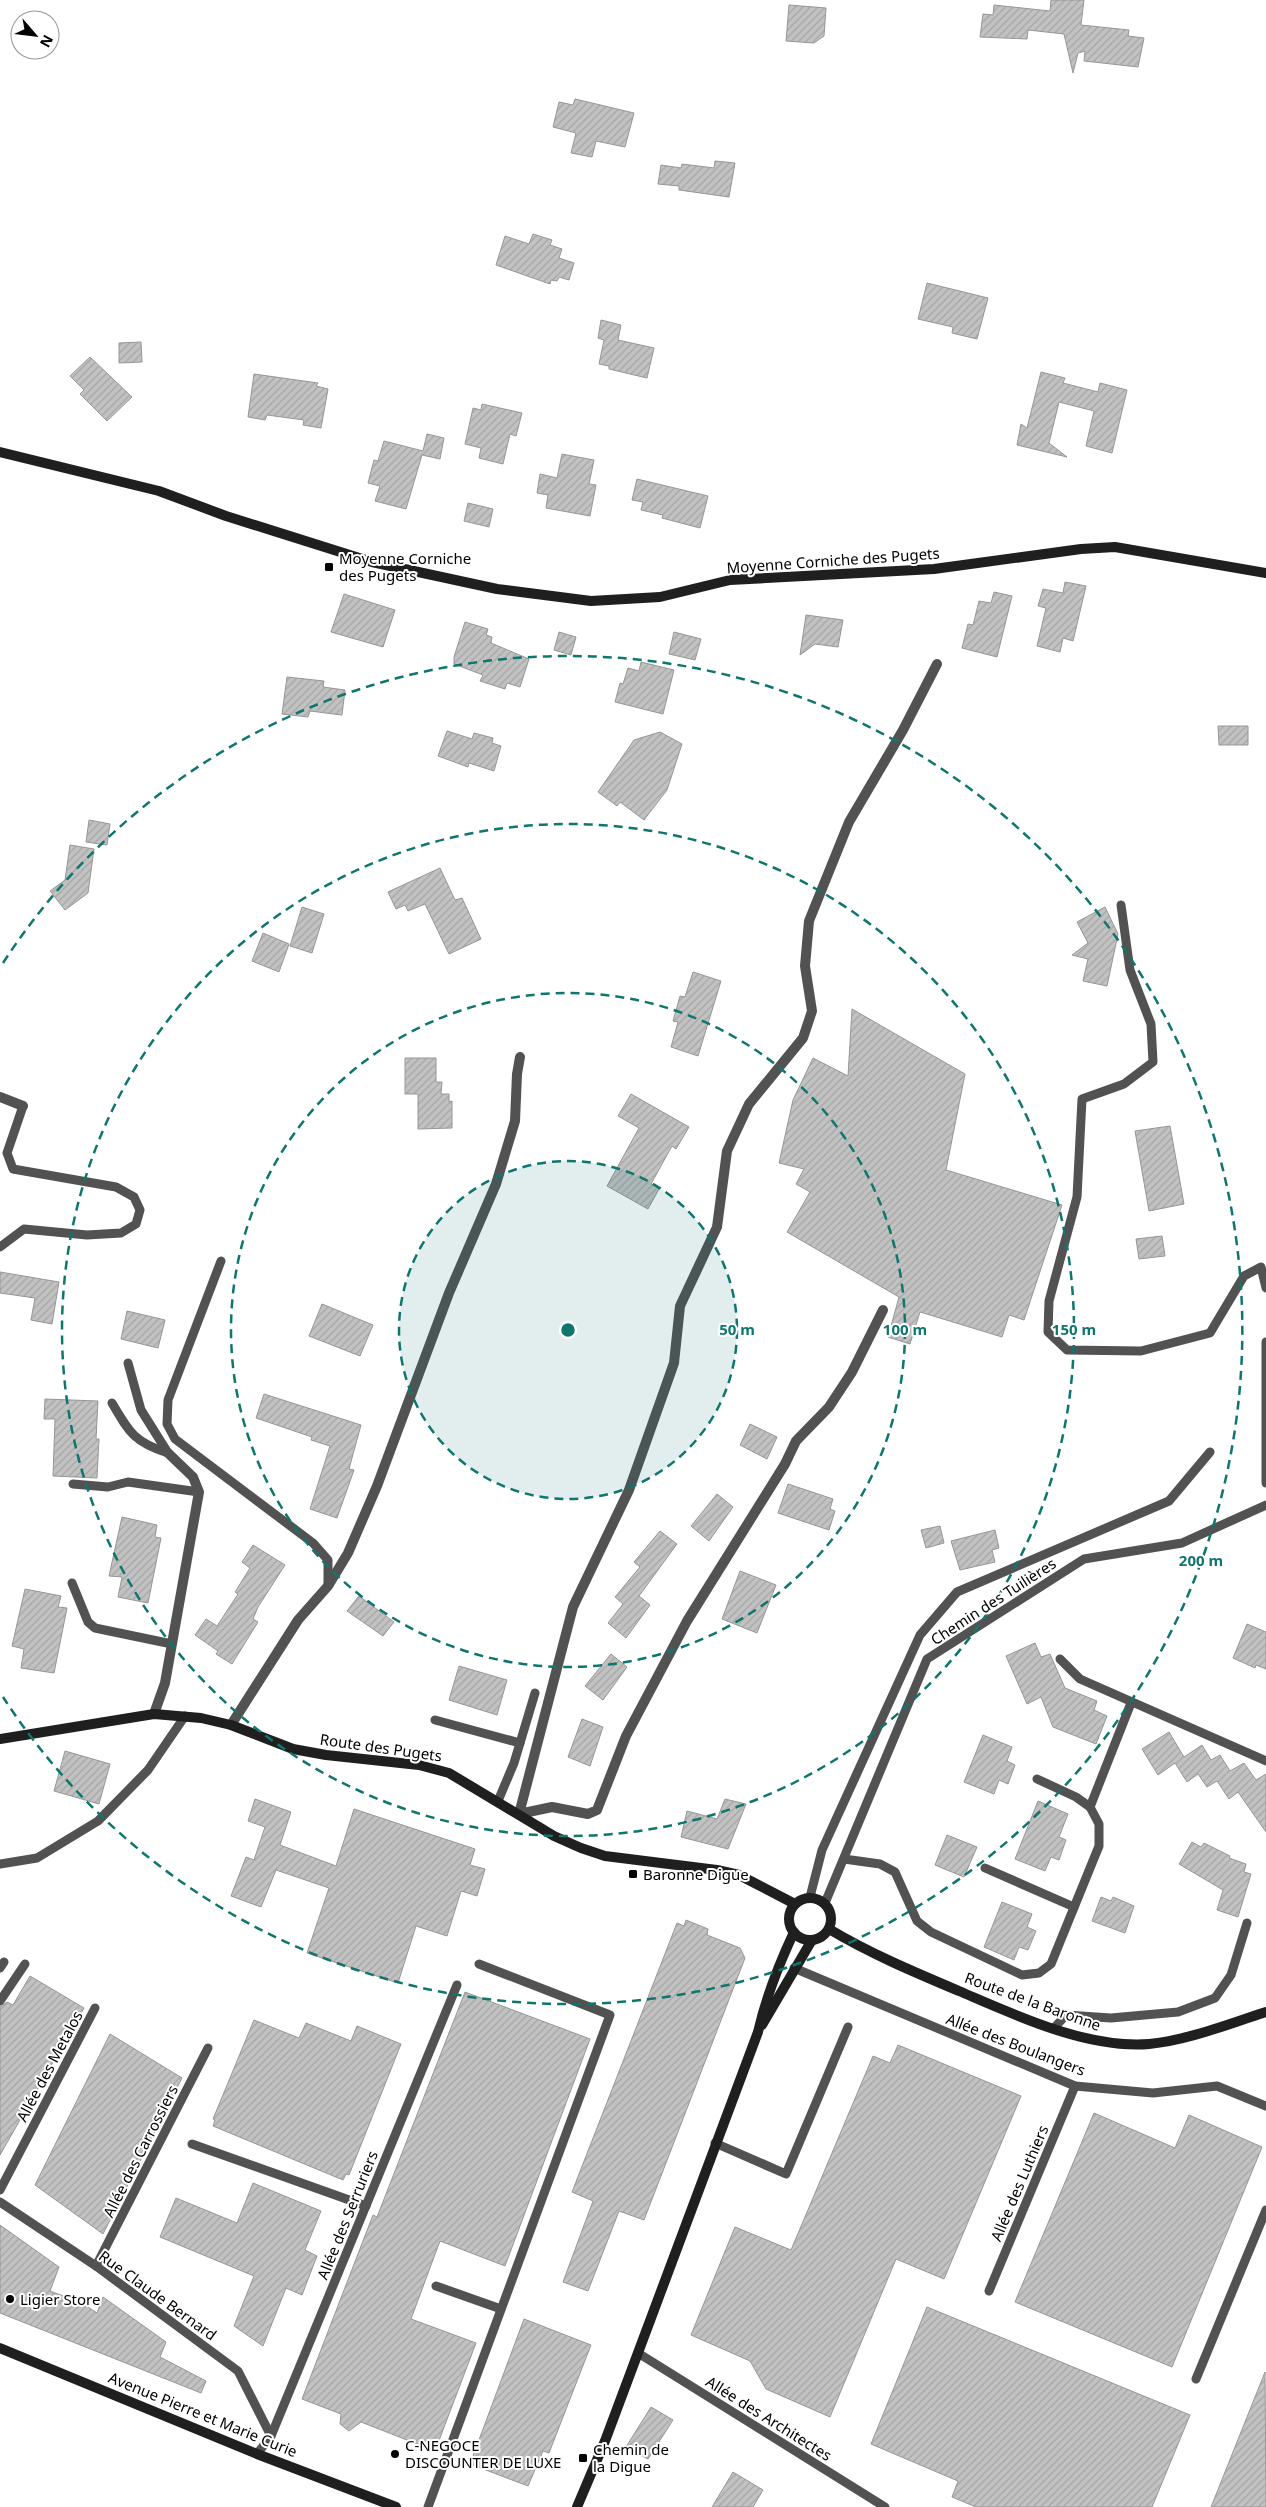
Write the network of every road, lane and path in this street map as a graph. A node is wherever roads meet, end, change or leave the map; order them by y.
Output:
1 (0, 452) edge
2 (1266, 573) edge
3 (937, 664) dead end
4 (1121, 905) dead end
5 (520, 1058) dead end
6 (0, 1098) edge
7 (24, 1106) joint
8 (0, 1247) edge
9 (221, 1261) dead end
10 (1266, 1288) edge
11 (883, 1310) dead end
12 (1266, 1342) edge
13 (128, 1363) dead end
14 (112, 1403) dead end
15 (168, 1452) junction
16 (1210, 1452) dead end
17 (1266, 1483) edge
18 (73, 1484) dead end
19 (198, 1492) junction
20 (1266, 1505) edge
21 (72, 1582) dead end
22 (328, 1586) junction
23 (172, 1644) junction
24 (1060, 1659) dead end
25 (535, 1694) dead end
26 (1131, 1703) junction
27 (154, 1714) junction
28 (184, 1716) junction
29 (435, 1720) dead end
30 (231, 1725) junction
31 (0, 1739) edge
32 (520, 1743) junction
33 (1266, 1761) edge
34 (1036, 1779) dead end
35 (498, 1802) junction
36 (1090, 1806) junction
37 (518, 1814) junction
38 (844, 1858) junction
39 (0, 1864) edge
40 (985, 1868) dead end
41 (810, 1898) junction
42 (825, 1903) junction
43 (795, 1904) junction
44 (1074, 1907) junction
45 (1247, 1923) dead end
46 (829, 1929) junction
47 (794, 1932) junction
48 (812, 1940) junction
49 (25, 1964) dead end
50 (479, 1964) dead end
51 (794, 1968) junction
52 (457, 1985) dead end
53 (0, 2001) edge
54 (95, 2008) dead end
55 (1266, 2012) edge
56 (848, 2027) dead end
57 (1054, 2028) junction
58 (758, 2032) junction
59 (208, 2048) dead end
60 (1075, 2086) junction
61 (1266, 2106) edge
62 (715, 2143) junction
63 (192, 2144) dead end
64 (0, 2190) edge
65 (0, 2202) edge
66 (366, 2206) junction
67 (1266, 2210) edge
68 (96, 2266) junction
69 (436, 2286) dead end
70 (988, 2291) dead end
71 (501, 2309) junction
72 (0, 2348) edge
73 (638, 2354) junction
74 (1196, 2379) dead end
75 (271, 2436) junction
76 (257, 2454) junction
77 (396, 2507) edge
78 (428, 2507) edge
79 (577, 2507) edge
80 (885, 2507) edge

1 - 2 main road, Moyenne Corniche des Pugets
3 - 37 street
4 - 10 lane
5 - 22 street
6 - 7 street
7 - 8 lane
9 - 22 lane
11 - 37 street
12 - 17 lane
13 - 15 lane
14 - 15 lane
15 - 19 street
16 - 41 lane
18 - 19 lane
19 - 23 street
20 - 38 lane, Chemin des Tuilières
21 - 23 lane
22 - 30 street
23 - 27 street
24 - 26 lane
25 - 32 lane
26 - 33 lane
26 - 36 lane
27 - 28 main road, Route des Pugets
27 - 31 main road, Route des Pugets
28 - 30 main road, Route des Pugets
28 - 39 lane
29 - 32 lane
30 - 35 main road, Route des Pugets
32 - 35 lane
34 - 36 lane
35 - 37 main road, Route des Pugets
36 - 44 lane
37 - 43 main road, Route des Pugets
38 - 42 lane, Chemin des Tuilières
38 - 44 lane
40 - 44 lane
41 - 42 main road
41 - 43 main road
42 - 46 main road
43 - 47 main road
45 - 57 lane
46 - 48 main road
46 - 57 main road, Route de la Baronne
47 - 48 main road
47 - 58 main road
48 - 51 main road
49 - 53 lane
50 - 71 lane
51 - 58 main road
51 - 60 lane, Allée des Boulangers
52 - 66 lane, Allée des Serruriers
54 - 64 lane, Allée des Metalos
55 - 57 main road, Route de la Baronne
56 - 62 lane
58 - 62 main road
59 - 68 lane, Allée des Carrossiers
60 - 61 lane, Allée des Boulangers
60 - 70 lane, Allée des Luthiers
62 - 73 main road
63 - 66 lane
65 - 68 lane, Rue Claude Bernard
66 - 75 lane, Allée des Serruriers
67 - 74 lane
68 - 75 lane, Rue Claude Bernard
69 - 71 lane
71 - 78 lane
72 - 76 main road, Avenue Pierre et Marie Curie
73 - 79 main road
73 - 80 lane, Allée des Architectes
75 - 76 lane, Allée des Serruriers
76 - 77 main road, Avenue Pierre et Marie Curie

